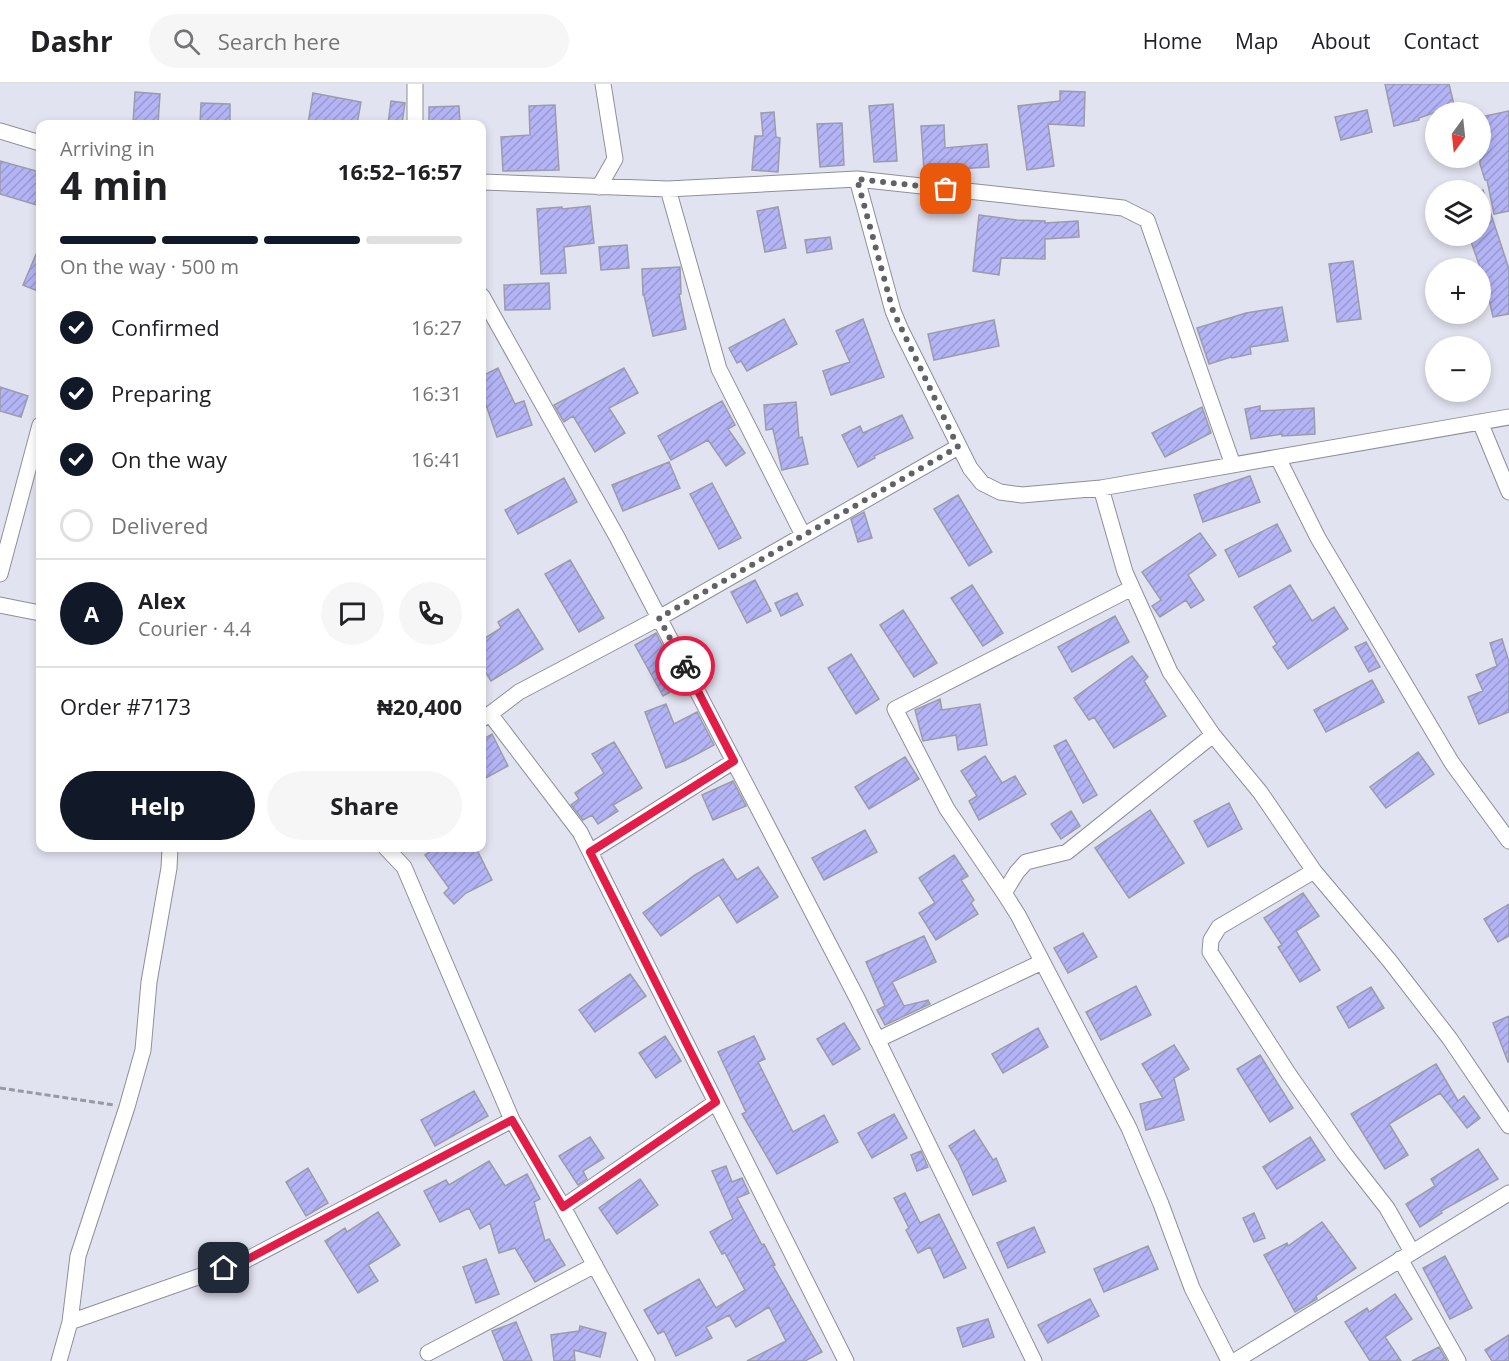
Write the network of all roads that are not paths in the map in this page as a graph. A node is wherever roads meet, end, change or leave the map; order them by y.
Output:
1 (415, 84) edge
2 (603, 84) edge
3 (414, 120) edge
4 (0, 131) edge
5 (36, 142) edge
6 (857, 179) junction
7 (486, 182) edge
8 (599, 186) junction
9 (668, 189) junction
10 (486, 303) edge
11 (1509, 417) edge
12 (1480, 422) junction
13 (36, 440) edge
14 (958, 447) junction
15 (1278, 458) junction
16 (1233, 465) junction
17 (1101, 488) junction
18 (1509, 492) edge
19 (802, 536) junction
20 (0, 574) edge
21 (1132, 588) junction
22 (0, 605) edge
23 (36, 613) edge
24 (659, 618) junction
25 (486, 717) edge
26 (1213, 735) junction
27 (734, 761) junction
28 (1509, 841) edge
29 (170, 852) edge
30 (390, 852) edge
31 (590, 852) junction
32 (1314, 871) junction
33 (1004, 893) junction
34 (1042, 962) junction
35 (878, 1040) junction
36 (716, 1102) junction
37 (512, 1120) junction
38 (1509, 1126) edge
39 (1509, 1193) edge
40 (563, 1207) junction
41 (1406, 1255) junction
42 (596, 1265) junction
43 (69, 1322) junction
44 (428, 1353) dead end
45 (60, 1361) edge
46 (647, 1361) edge
47 (846, 1361) edge
48 (1034, 1361) edge
49 (1229, 1361) edge
50 (1234, 1361) edge
51 (1458, 1361) edge

1 - 3 street
2 - 8 street
4 - 5 street
6 - 9 street
6 - 14 street
6 - 16 street
7 - 8 street
8 - 9 street
9 - 19 street
10 - 24 street
11 - 12 street
12 - 15 street
12 - 18 street
13 - 20 street
14 - 17 street
14 - 19 street
15 - 16 street
15 - 28 street
16 - 17 street
17 - 21 street
19 - 24 street
21 - 26 street
21 - 33 street
22 - 23 street
24 - 25 street
24 - 27 street
25 - 31 street
26 - 32 street
26 - 33 street
27 - 31 street
27 - 35 street
29 - 43 street
30 - 37 street
31 - 36 street
32 - 38 street
32 - 41 street
33 - 34 street
34 - 35 street
34 - 49 street
35 - 48 street
36 - 40 street
36 - 47 street
37 - 40 street
37 - 43 street
39 - 41 street
40 - 42 street
41 - 50 street
41 - 51 street
42 - 44 street
42 - 46 street
43 - 45 street

